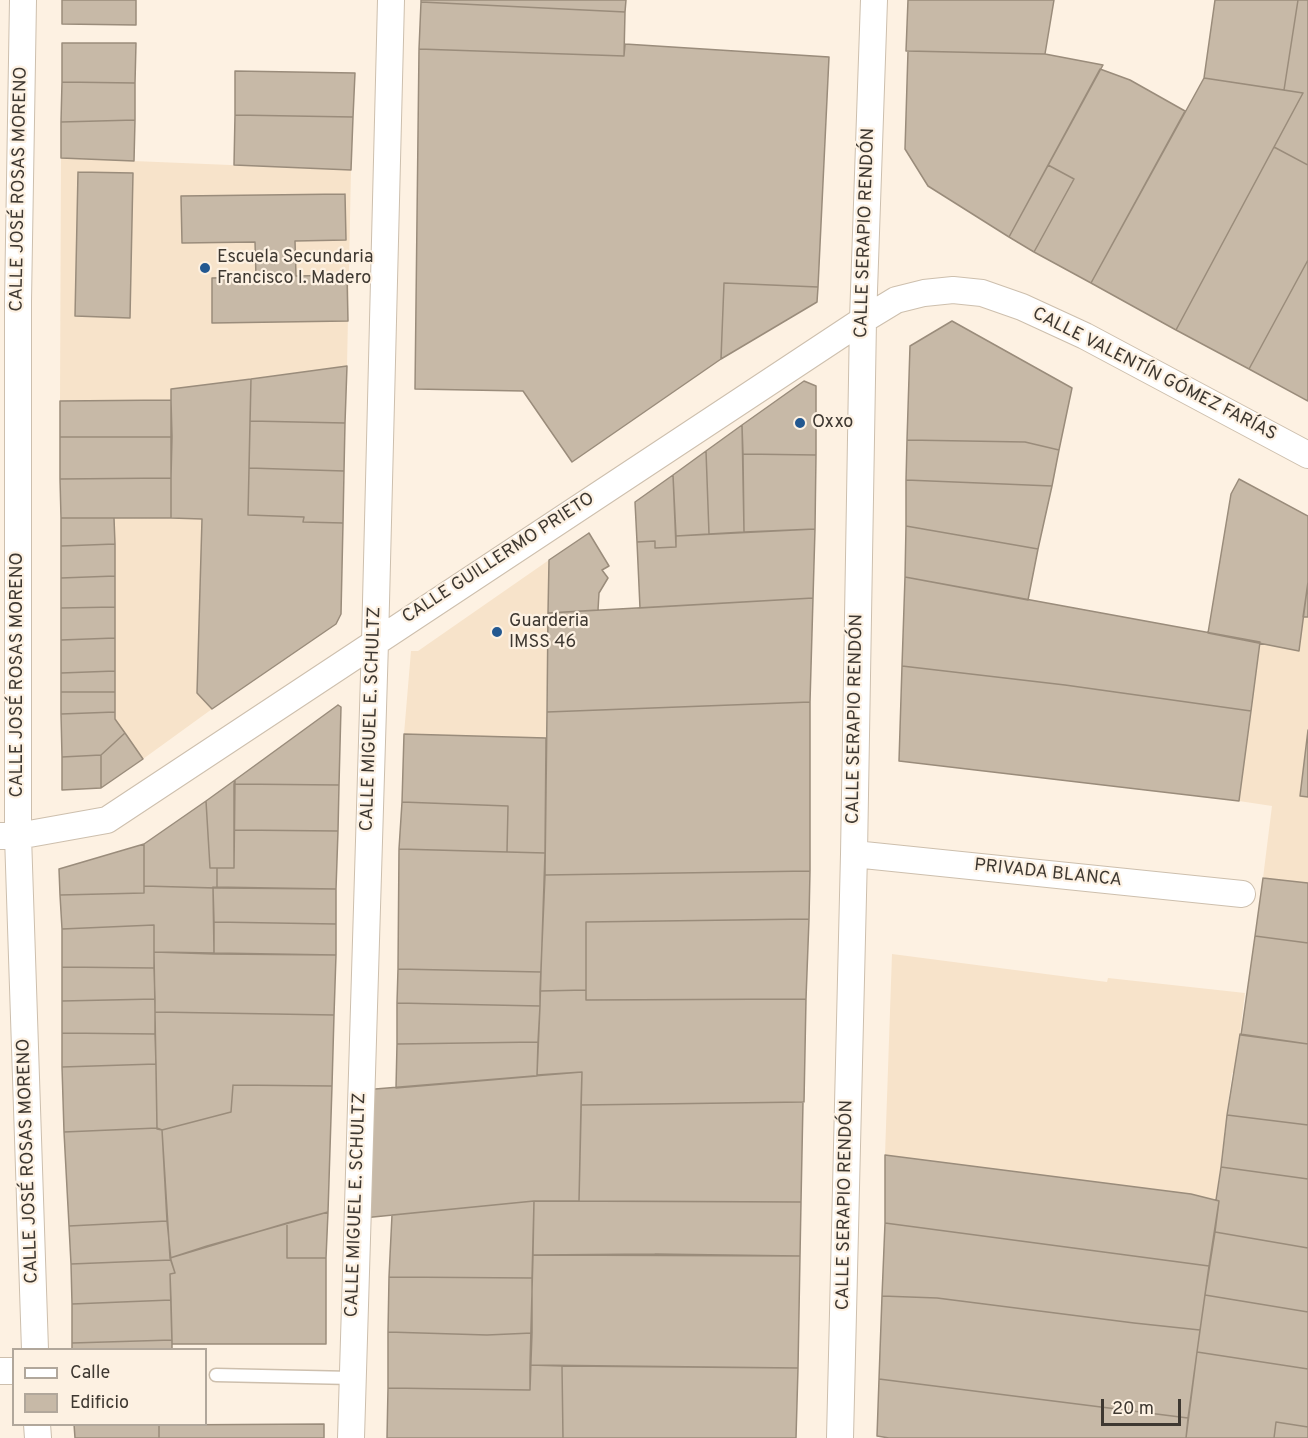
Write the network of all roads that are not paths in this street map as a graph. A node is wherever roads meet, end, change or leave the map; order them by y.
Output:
1 (23, 0) edge
2 (391, 0) edge
3 (874, 0) edge
4 (9, 301) edge
5 (863, 320) junction
6 (1308, 455) edge
7 (375, 642) junction
8 (9, 836) edge
9 (854, 854) junction
10 (1242, 894) dead end
11 (35, 1348) edge
12 (216, 1375) dead end
13 (352, 1378) junction
14 (351, 1438) edge
15 (840, 1438) edge

1 - 4 street, CALLE JOSÉ ROSAS MORENO
2 - 7 street, CALLE MIGUEL E. SCHULTZ
3 - 5 street, CALLE SERAPIO RENDÓN
4 - 8 street, CALLE JOSÉ ROSAS MORENO
5 - 6 street, CALLE VALENTÍN GÓMEZ FARÍAS
5 - 7 street, CALLE GUILLERMO PRIETO
5 - 9 street, CALLE SERAPIO RENDÓN
7 - 8 street, CALLE GUILLERMO PRIETO
7 - 13 street, CALLE MIGUEL E. SCHULTZ
8 - 11 street, CALLE JOSÉ ROSAS MORENO
9 - 10 street, PRIVADA BLANCA
9 - 15 street, CALLE SERAPIO RENDÓN
12 - 13 lane
13 - 14 street, CALLE MIGUEL E. SCHULTZ

